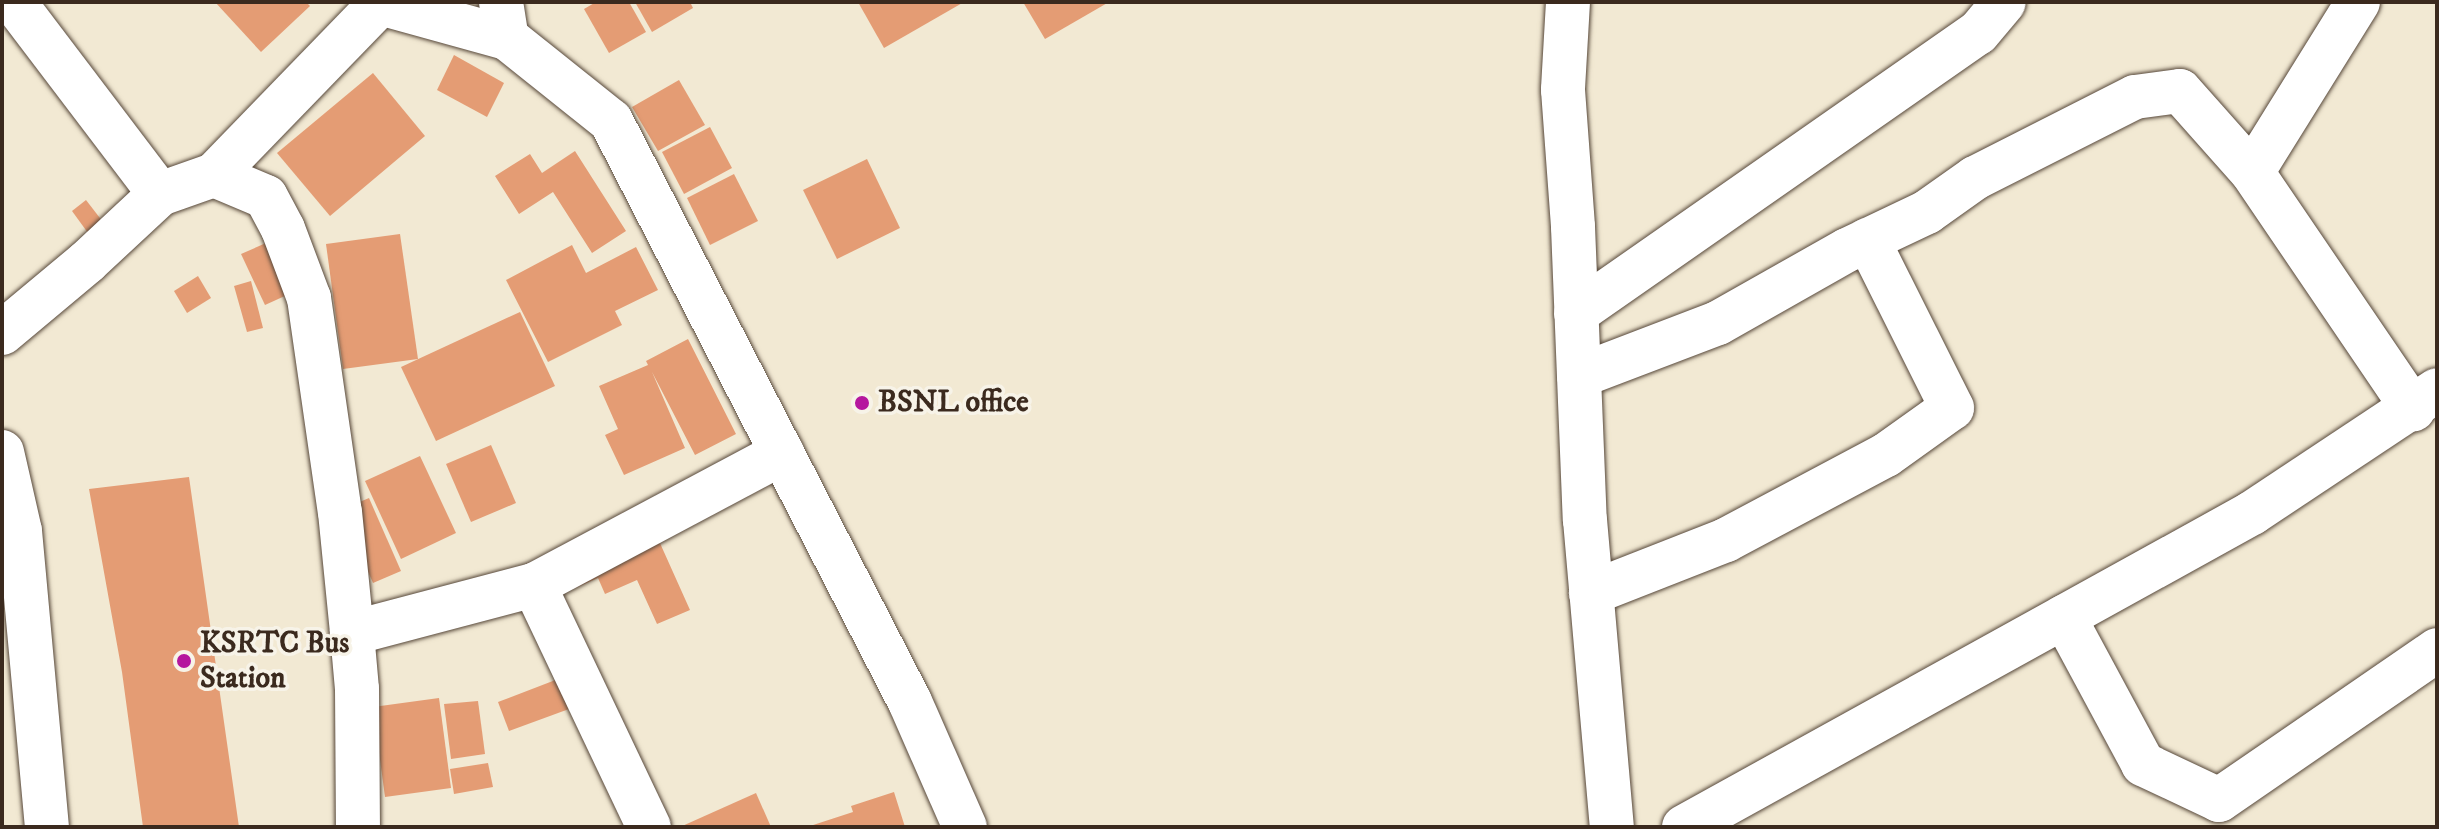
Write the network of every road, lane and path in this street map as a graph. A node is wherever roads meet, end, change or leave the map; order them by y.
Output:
1 (14, 2) edge
2 (1568, 2) edge
3 (2004, 2) edge
4 (2358, 2) edge
5 (377, 4) edge
6 (504, 20) edge
7 (2252, 172) junction
8 (214, 175) junction
9 (160, 194) junction
10 (1868, 240) junction
11 (1576, 313) junction
12 (2, 333) edge
13 (1579, 376) junction
14 (2425, 400) edge
15 (2, 452) edge
16 (782, 453) junction
17 (534, 585) junction
18 (1591, 593) junction
19 (2064, 617) junction
20 (352, 633) junction
21 (2437, 650) edge
22 (47, 827) edge
23 (358, 827) edge
24 (649, 827) edge
25 (965, 827) edge
26 (1612, 827) edge
27 (1684, 827) edge

1 - 9 street
2 - 11 street
3 - 11 street
4 - 7 street
5 - 6 street
5 - 8 street
6 - 16 street
7 - 10 street
7 - 14 street
8 - 9 street
8 - 20 street
9 - 12 street
10 - 13 street
10 - 18 street
11 - 13 street
13 - 18 street
14 - 19 street
15 - 22 street
16 - 17 street
16 - 25 street
17 - 20 street
17 - 24 street
18 - 26 street
19 - 21 street
19 - 27 street
20 - 23 street

